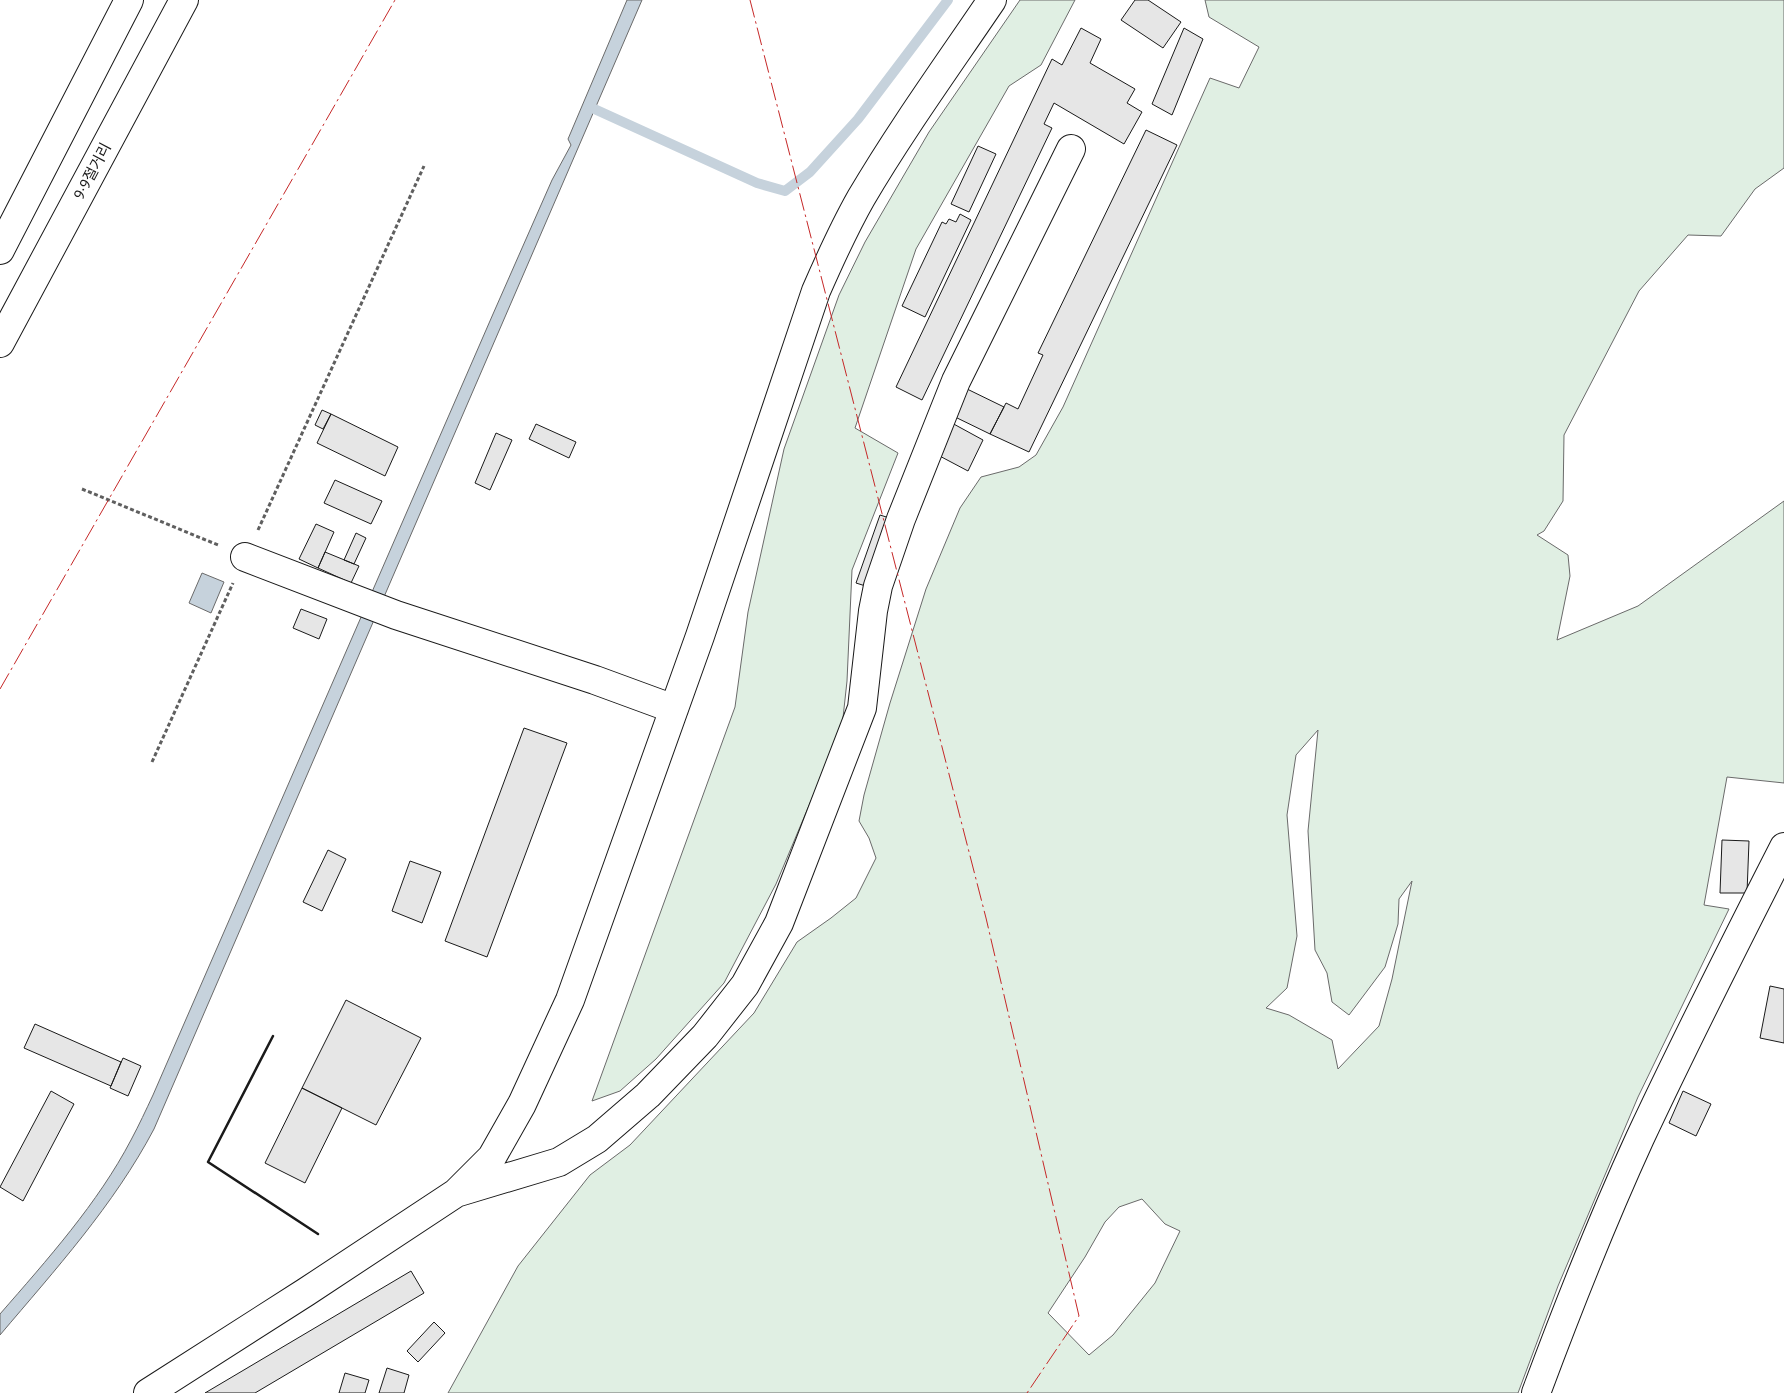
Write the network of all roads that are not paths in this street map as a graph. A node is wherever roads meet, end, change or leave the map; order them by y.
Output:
1 (129, 0) edge
2 (184, 0) edge
3 (992, 0) edge
4 (1071, 149) dead end
5 (0, 250) edge
6 (0, 343) edge
7 (246, 557) road end
8 (674, 709) junction
9 (1784, 846) edge
10 (456, 1193) junction
11 (148, 1393) edge
12 (1536, 1393) edge

1 - 5 main road
2 - 6 main road, 9·9절거리
3 - 8 main road
4 - 10 main road
7 - 8 main road
8 - 10 main road
9 - 12 main road
10 - 11 main road

